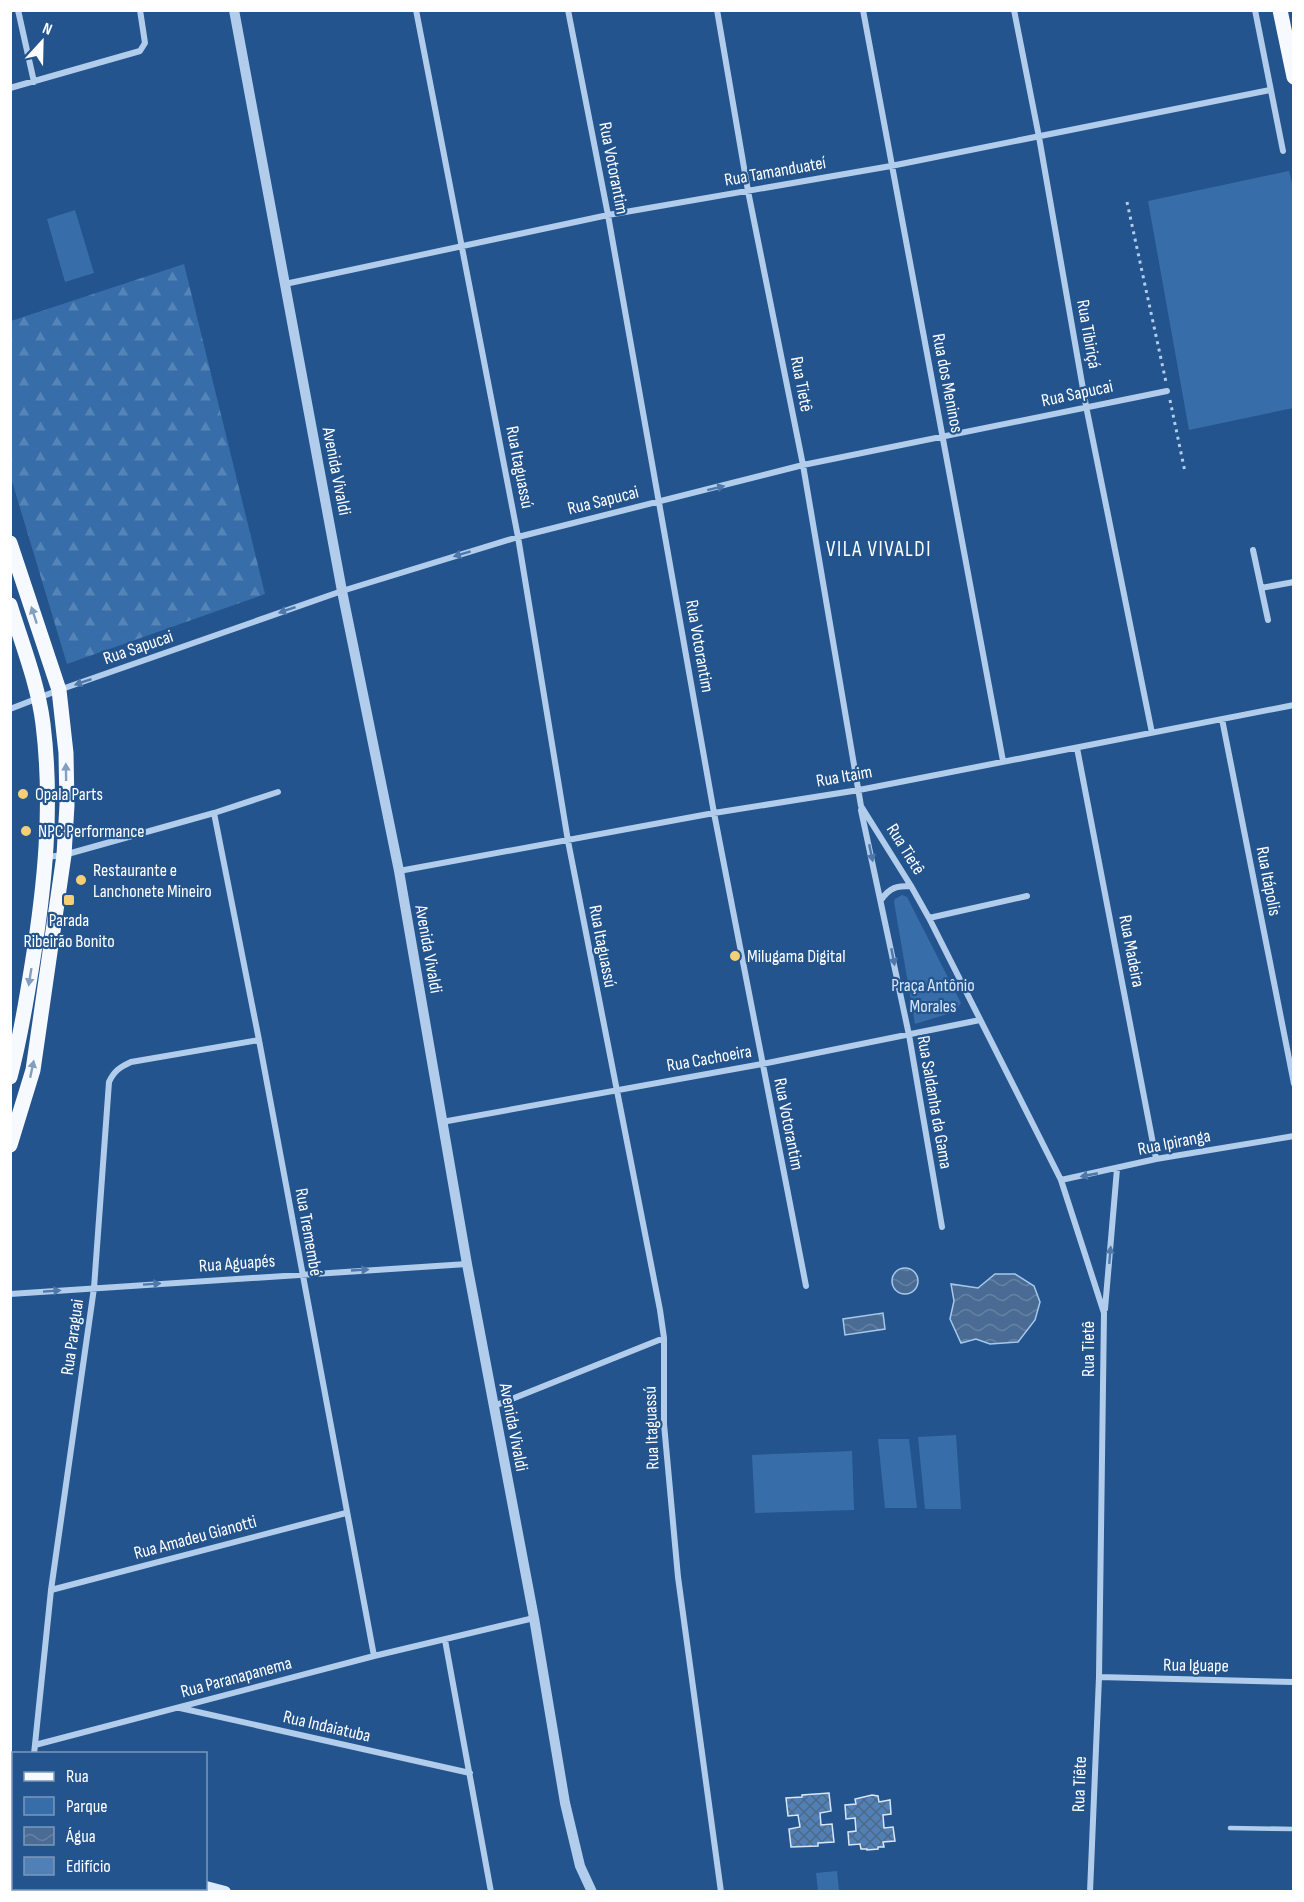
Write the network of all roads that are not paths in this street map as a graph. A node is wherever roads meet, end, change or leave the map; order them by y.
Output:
1 (18, 10) edge
2 (140, 10) edge
3 (234, 10) edge
4 (416, 10) edge
5 (568, 10) edge
6 (717, 10) edge
7 (863, 10) edge
8 (1014, 10) edge
9 (1256, 10) edge
10 (1280, 10) edge
11 (1293, 77) edge
12 (34, 82) junction
13 (10, 88) edge
14 (1270, 90) junction
15 (1039, 137) junction
16 (1282, 151) dead end
17 (891, 166) junction
18 (748, 191) junction
19 (608, 216) junction
20 (461, 246) junction
21 (285, 284) junction
22 (1167, 391) road end
23 (1086, 406) junction
24 (943, 437) junction
25 (803, 465) junction
26 (659, 502) junction
27 (518, 537) junction
28 (10, 543) edge
29 (1253, 550) dead end
30 (1293, 582) edge
31 (1261, 588) junction
32 (342, 591) junction
33 (10, 605) edge
34 (1268, 620) dead end
35 (59, 690) junction
36 (38, 698) junction
37 (1293, 705) edge
38 (10, 710) edge
39 (1222, 719) junction
40 (1152, 733) junction
41 (1077, 748) junction
42 (1003, 761) junction
43 (859, 790) junction
44 (278, 792) dead end
45 (861, 806) junction
46 (214, 813) junction
47 (714, 813) junction
48 (568, 842) junction
49 (64, 855) junction
50 (46, 857) junction
51 (399, 871) junction
52 (911, 886) junction
53 (1027, 896) dead end
54 (881, 900) junction
55 (929, 918) junction
56 (980, 1020) junction
57 (909, 1035) junction
58 (259, 1040) junction
59 (762, 1064) junction
60 (10, 1077) edge
61 (1293, 1084) edge
62 (10, 1088) edge
63 (615, 1090) junction
64 (22, 1104) junction
65 (442, 1122) junction
66 (1293, 1136) edge
67 (10, 1145) edge
68 (1156, 1159) junction
69 (1117, 1169) junction
70 (1061, 1180) junction
71 (942, 1227) dead end
72 (467, 1264) junction
73 (302, 1273) junction
74 (806, 1286) dead end
75 (94, 1288) junction
76 (10, 1293) edge
77 (1104, 1313) junction
78 (664, 1338) junction
79 (493, 1406) junction
80 (346, 1513) junction
81 (51, 1590) junction
82 (534, 1618) junction
83 (445, 1640) junction
84 (374, 1656) junction
85 (1099, 1677) junction
86 (1293, 1682) edge
87 (178, 1708) junction
88 (35, 1745) junction
89 (34, 1752) edge
90 (470, 1773) junction
91 (1230, 1828) dead end
92 (1293, 1829) edge
93 (207, 1889) edge
94 (225, 1892) edge
95 (491, 1892) edge
96 (592, 1892) edge
97 (721, 1892) edge
98 (1090, 1892) edge

1 - 12 street
2 - 12 street
3 - 21 street, Avenida Vivaldi
4 - 20 street, Rua Itaguassú
5 - 19 street, Rua Votorantim
6 - 18 street, Rua Tietê
7 - 17 street, Rua dos Meninos
8 - 15 street, Rua Tibiriçá
9 - 14 street
10 - 11 main road
12 - 13 street
14 - 15 street, Rua Tamanduateí
14 - 16 street
15 - 17 street, Rua Tamanduateí
15 - 23 street, Rua Tibiriçá
17 - 18 street, Rua Tamanduateí
17 - 24 street, Rua dos Meninos
18 - 19 street, Rua Tamanduateí
18 - 25 street, Rua Tietê
19 - 20 street, Rua Tamanduateí
19 - 26 street, Rua Votorantim
20 - 21 street, Rua Tamanduateí
20 - 27 street, Rua Itaguassú
21 - 32 street, Avenida Vivaldi
22 - 23 street, Rua Sapucai
23 - 24 street, Rua Sapucai
23 - 40 street, Rua Tibiriçá
24 - 25 street, Rua Sapucai
24 - 42 street, Rua dos Meninos
26 -> 25 street, Rua Sapucai
25 - 43 street, Rua Tietê
26 - 27 street, Rua Sapucai
26 - 47 street, Rua Votorantim
27 -> 32 street, Rua Sapucai
27 - 48 street, Rua Itaguassú
35 -> 28 main road
29 - 31 street
30 - 31 street
31 - 34 street
32 -> 35 street, Rua Sapucai
32 - 51 street, Avenida Vivaldi
33 - 36 main road
35 - 36 street, Rua Sapucai
49 -> 35 main road
36 - 38 street, Rua Sapucai
36 - 50 main road
37 - 39 street, Rua Itaim
39 - 40 street, Rua Itaim
39 - 61 street, Rua Itápolis
40 - 41 street, Rua Itaim
41 - 42 street, Rua Itaim
41 - 68 street, Rua Madeira
42 - 43 street, Rua Itaim
43 - 45 street, Rua Tietê
43 - 47 street, Rua Itaim
44 - 46 street
45 - 52 street, Rua Tietê
45 -> 54 street, Rua Saldanha da Gama
46 - 49 street
46 - 58 street, Rua Tremembé
47 - 48 street, Rua Itaim
47 - 59 street, Rua Votorantim
48 - 51 street, Rua Itaim
48 - 63 street, Rua Itaguassú
49 - 50 street
64 -> 49 main road
50 -> 60 main road
51 - 65 street, Avenida Vivaldi
52 - 54 street
52 - 55 street, Rua Tietê
53 - 55 street
54 -> 57 street, Rua Saldanha da Gama
55 - 56 street, Rua Tietê
56 - 57 street, Rua Cachoeira
56 - 70 street, Rua Tietê
57 - 59 street, Rua Cachoeira
57 - 71 street, Rua Saldanha da Gama
58 - 73 street, Rua Tremembé
58 - 75 street, Rua Paraguai
59 - 63 street, Rua Cachoeira
59 - 74 street, Rua Votorantim
62 - 64 main road
63 - 65 street, Rua Cachoeira
63 - 78 street, Rua Itaguassú
64 - 67 main road
65 - 72 street, Avenida Vivaldi
66 - 68 street, Rua Ipiranga
68 - 69 street, Rua Ipiranga
69 -> 70 street, Rua Ipiranga
77 -> 69 street
70 - 77 street, Rua Tietê
73 -> 72 street, Rua Aguapés
72 - 79 street, Avenida Vivaldi
75 -> 73 street, Rua Aguapés
73 - 80 street, Rua Tremembé
76 -> 75 street, Rua Aguapés
75 - 81 street, Rua Paraguai
77 - 85 street, Rua Tietê
78 - 79 street
78 - 97 street, Rua Itaguassú
79 - 82 street, Avenida Vivaldi
80 - 81 street, Rua Amadeu Gianotti
80 - 84 street, Rua Tremembé
81 - 88 street, Rua Paraguai
82 - 83 street, Rua Paranapanema
82 - 96 street, Avenida Vivaldi
83 - 84 street, Rua Paranapanema
83 - 90 street
84 - 87 street, Rua Paranapanema
85 - 86 street, Rua Iguape
85 - 98 street, Rua Tiête
87 - 88 street, Rua Paranapanema
87 - 90 street, Rua Indaiatuba
88 - 89 street, Rua Paraguai
90 - 95 street
91 - 92 lane
93 - 94 main road

